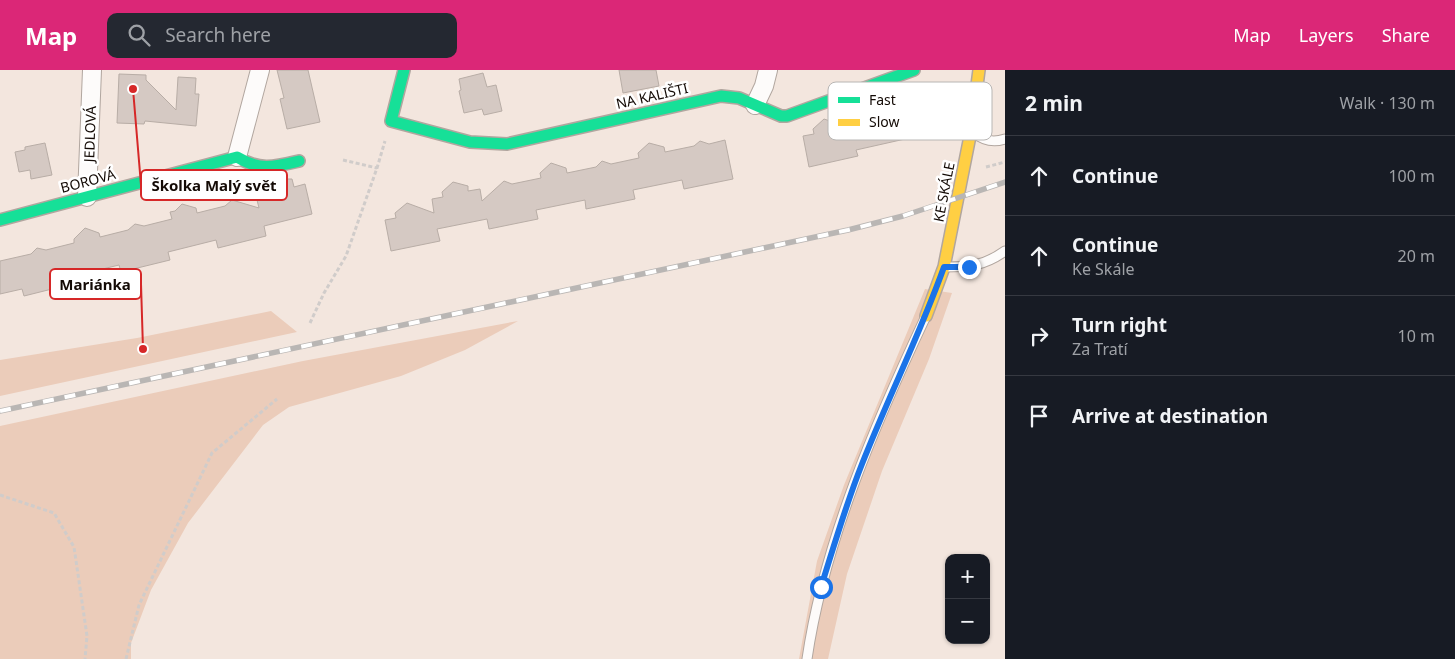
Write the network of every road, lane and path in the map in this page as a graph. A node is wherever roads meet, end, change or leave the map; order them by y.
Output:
1 (92, 70) edge
2 (260, 70) edge
3 (404, 70) edge
4 (768, 70) edge
5 (914, 70) edge
6 (881, 82) edge
7 (828, 101) edge
8 (755, 105) junction
9 (390, 121) junction
10 (1005, 139) edge
11 (969, 140) edge
12 (982, 140) edge
13 (237, 157) junction
14 (343, 160) dead end
15 (299, 161) dead end
16 (377, 168) junction
17 (87, 197) junction
18 (0, 220) edge
19 (1005, 251) edge
20 (944, 267) junction
21 (926, 316) joint
22 (310, 323) dead end
23 (277, 399) dead end
24 (0, 495) edge
25 (85, 659) edge
26 (126, 659) edge
27 (807, 659) edge

1 - 17 street, JEDLOVÁ
2 - 13 street
3 - 9 street
4 - 8 street
5 - 6 street, NA KALIŠTI
7 - 8 street, NA KALIŠTI
8 - 9 street, NA KALIŠTI
9 - 16 path
10 - 12 lane
11 - 20 street, KE SKÁLE
13 - 15 street
13 - 17 street, BOROVÁ
14 - 16 path
16 - 22 path
17 - 18 street, BOROVÁ
19 - 20 lane
20 - 21 street, KE SKÁLE
21 - 27 lane
23 - 26 path
24 - 25 path

